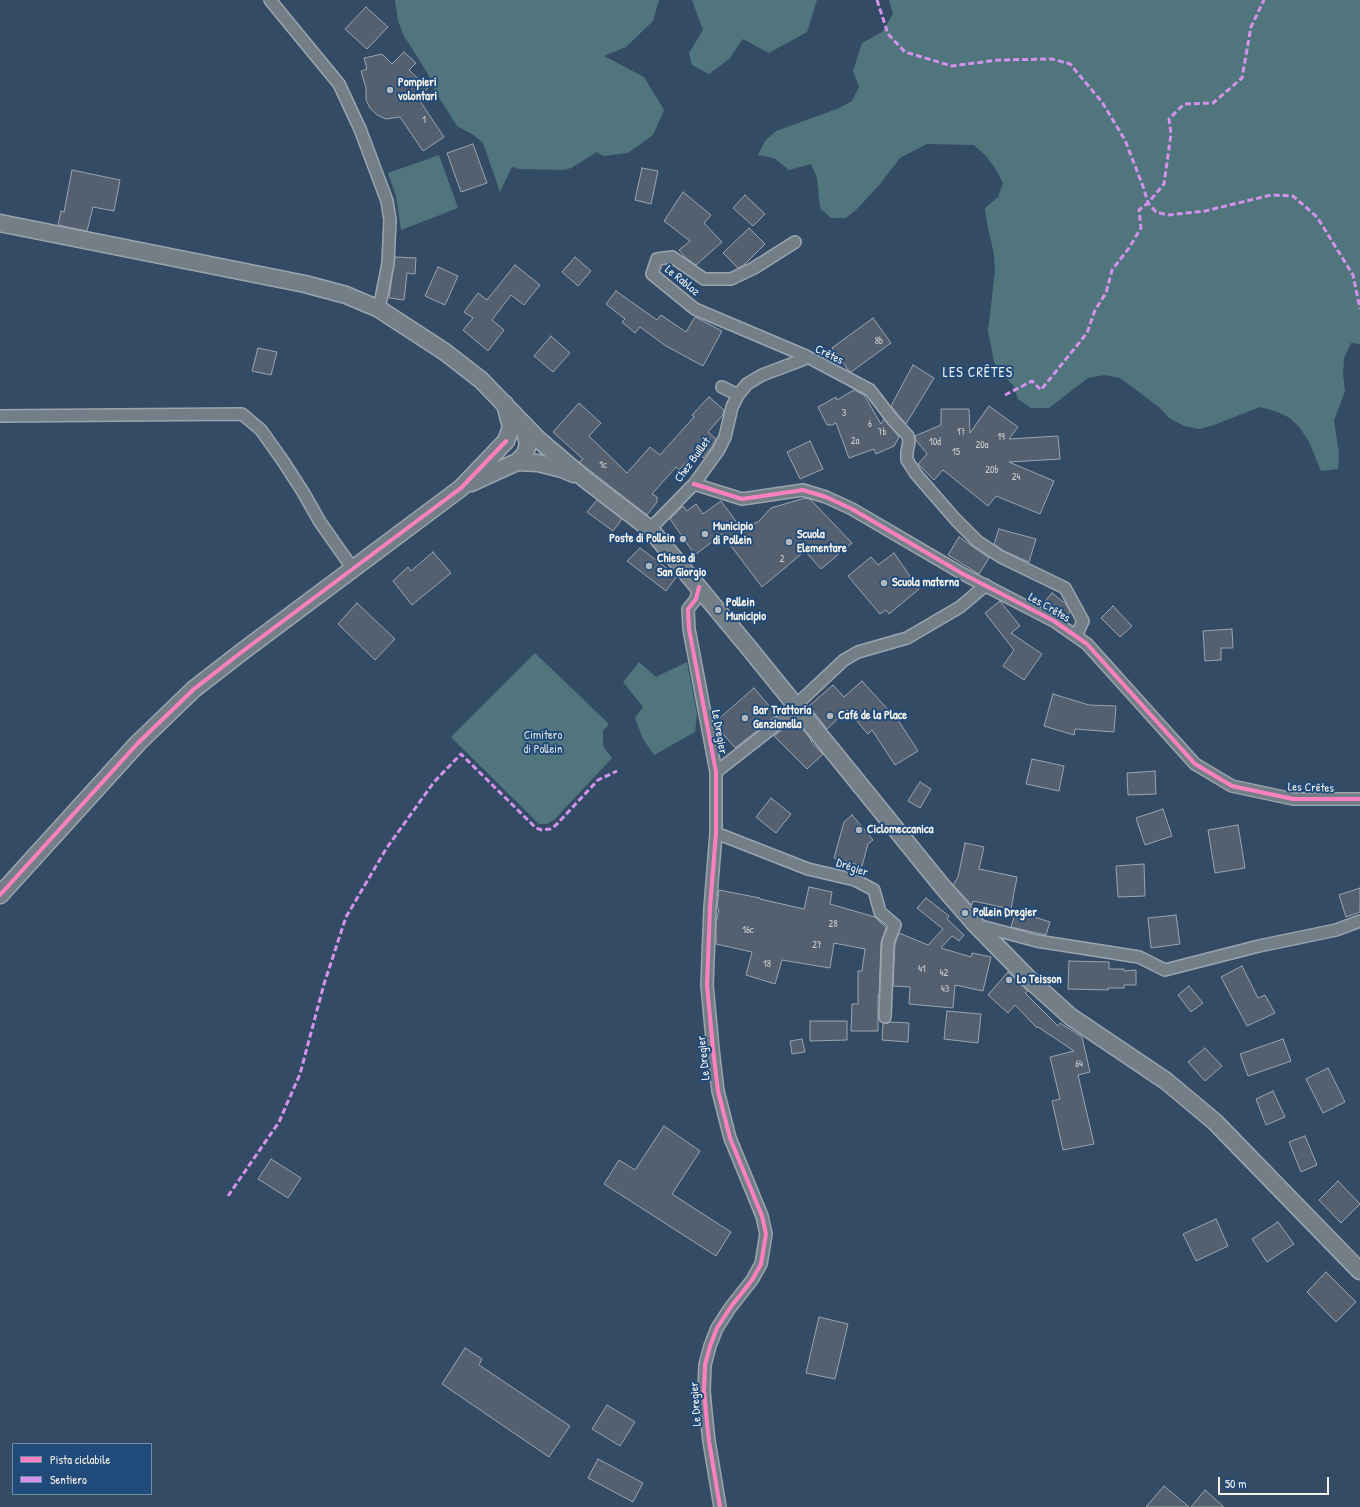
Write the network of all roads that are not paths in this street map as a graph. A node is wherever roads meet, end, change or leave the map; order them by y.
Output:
1 (270, 0) edge
2 (0, 223) edge
3 (795, 242) dead end
4 (379, 309) junction
5 (806, 356) junction
6 (722, 387) dead end
7 (870, 390) joint
8 (738, 395) junction
9 (505, 403) junction
10 (0, 416) edge
11 (529, 432) junction
12 (506, 441) junction
13 (517, 462) junction
14 (586, 480) junction
15 (694, 484) junction
16 (461, 488) junction
17 (650, 529) junction
18 (353, 569) junction
19 (986, 585) junction
20 (698, 587) junction
21 (1076, 636) junction
22 (797, 707) junction
23 (716, 772) junction
24 (1360, 799) edge
25 (716, 833) junction
26 (0, 895) edge
27 (1360, 921) edge
28 (975, 924) junction
29 (885, 1017) dead end
30 (1360, 1271) edge
31 (720, 1507) edge

1 - 4 street
2 - 4 main road
3 - 5 street, Le Rabloz
4 - 9 main road
5 - 7 street, Crêtes
5 - 8 street, Crêtes
6 - 8 street
7 - 21 street, Les Crêtes
8 - 15 street, Chez Buillet
9 - 11 main road
9 - 12 main road
10 - 18 street
11 - 12 main road
11 - 13 main road
11 - 14 main road
12 - 16 main road
13 - 14 main road
13 - 16 main road
14 - 17 main road
15 - 17 street, Chez Buillet
15 - 19 street, Les Crêtes
16 - 18 main road
17 - 20 main road
18 - 26 main road
19 - 21 street, Les Crêtes
19 - 22 street
20 - 22 main road
20 - 23 street, Le Dregier
21 - 24 street, Les Crêtes
22 - 23 street
22 - 28 main road
23 - 25 street, Le Dregier
25 - 29 street, Drégier
25 - 31 street, Le Dregier
27 - 28 street
28 - 30 main road

